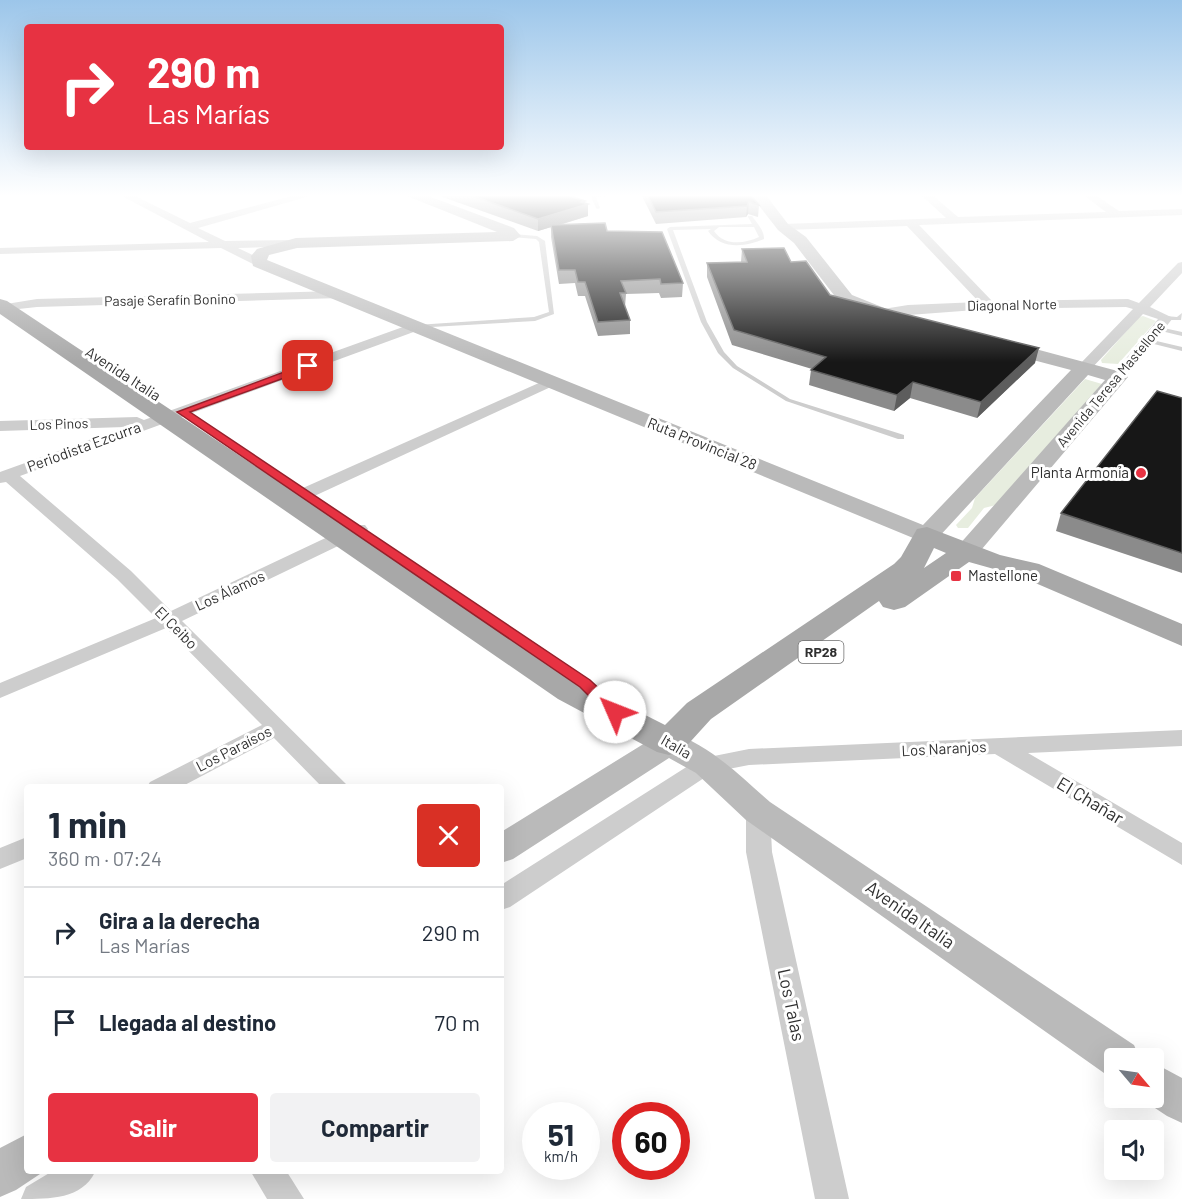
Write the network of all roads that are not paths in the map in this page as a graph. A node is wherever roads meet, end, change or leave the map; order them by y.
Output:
1 (40, 250) edge
2 (236, 250) edge
3 (271, 250) edge
4 (543, 250) edge
5 (678, 250) edge
6 (808, 250) edge
7 (937, 250) edge
8 (0, 251) edge
9 (259, 263) junction
10 (1182, 266) edge
11 (337, 296) junction
12 (5, 302) edge
13 (989, 305) junction
14 (1143, 307) junction
15 (882, 313) junction
16 (1182, 315) edge
17 (1163, 323) junction
18 (927, 325) edge
19 (414, 327) junction
20 (1182, 334) edge
21 (983, 341) edge
22 (1148, 341) junction
23 (1182, 349) edge
24 (1084, 368) junction
25 (1118, 377) junction
26 (550, 382) junction
27 (168, 417) junction
28 (0, 426) edge
29 (902, 437) dead end
30 (4, 477) edge
31 (298, 497) junction
32 (352, 533) junction
33 (927, 535) junction
34 (979, 556) junction
35 (168, 620) junction
36 (1182, 636) edge
37 (1182, 652) edge
38 (0, 691) edge
39 (615, 712) joint
40 (277, 727) junction
41 (1182, 738) edge
42 (669, 743) junction
43 (999, 746) junction
44 (707, 765) junction
45 (166, 784) edge
46 (334, 784) edge
47 (758, 811) junction
48 (504, 847) edge
49 (24, 848) edge
50 (1182, 855) edge
51 (0, 859) edge
52 (504, 897) edge
53 (1104, 1049) edge
54 (1164, 1090) edge
55 (1182, 1102) edge
56 (24, 1158) edge
57 (0, 1174) edge
58 (76, 1174) edge
59 (268, 1174) edge
60 (38, 1199) edge
61 (287, 1199) edge
62 (832, 1199) edge

1 - 8 street
2 - 9 street
3 - 9 street
4 - 19 lane
5 - 29 lane
6 - 15 street
7 - 13 street
9 - 11 street, Ruta Provincial 28
10 - 14 street, Avenida Teresa Mastellone
11 - 12 street, Pasaje Serafín Bonino
11 - 19 street, Ruta Provincial 28
12 - 27 main road, Avenida Italia
13 - 14 street, Diagonal Norte
13 - 15 street, Diagonal Norte
14 - 17 street, Avenida Teresa Mastellone
14 - 24 street, Avenida Teresa Mastellone
15 - 18 street
16 - 17 lane
17 - 20 lane
17 - 22 street, Avenida Teresa Mastellone
19 - 26 street, Ruta Provincial 28
19 - 27 street, Periodista Ezcurra
21 - 24 street
22 - 23 lane
22 - 25 street, Avenida Teresa Mastellone
24 - 25 street
24 - 33 street, Avenida Teresa Mastellone
25 - 34 street, Avenida Teresa Mastellone
26 - 31 street
26 - 33 street, Ruta Provincial 28
27 - 28 street, Los Pinos
27 - 30 street, Periodista Ezcurra
27 - 31 main road, Avenida Italia
30 - 35 street, El Ceibo
31 - 32 main road, Avenida Italia
32 - 35 street, Los Álamos
32 - 39 main road, Avenida Italia
33 - 34 main road, Ruta Provincial 28
33 - 42 main road, RP28
34 - 36 main road
34 - 37 main road
34 - 42 main road, RP28
35 - 38 street, Los Álamos
35 - 40 street, El Ceibo
39 - 42 main road, Italia
40 - 45 street, Los Paraísos
40 - 46 street, El Ceibo
41 - 43 street, Los Naranjos
42 - 44 street, Italia
42 - 48 street
43 - 44 street, Los Naranjos
43 - 50 street, El Chañar
44 - 47 street, Avenida Italia
44 - 52 street
47 - 53 street, Avenida Italia
47 - 62 street, Los Talas
49 - 51 street
54 - 55 street
56 - 57 street
58 - 60 street
59 - 61 street

